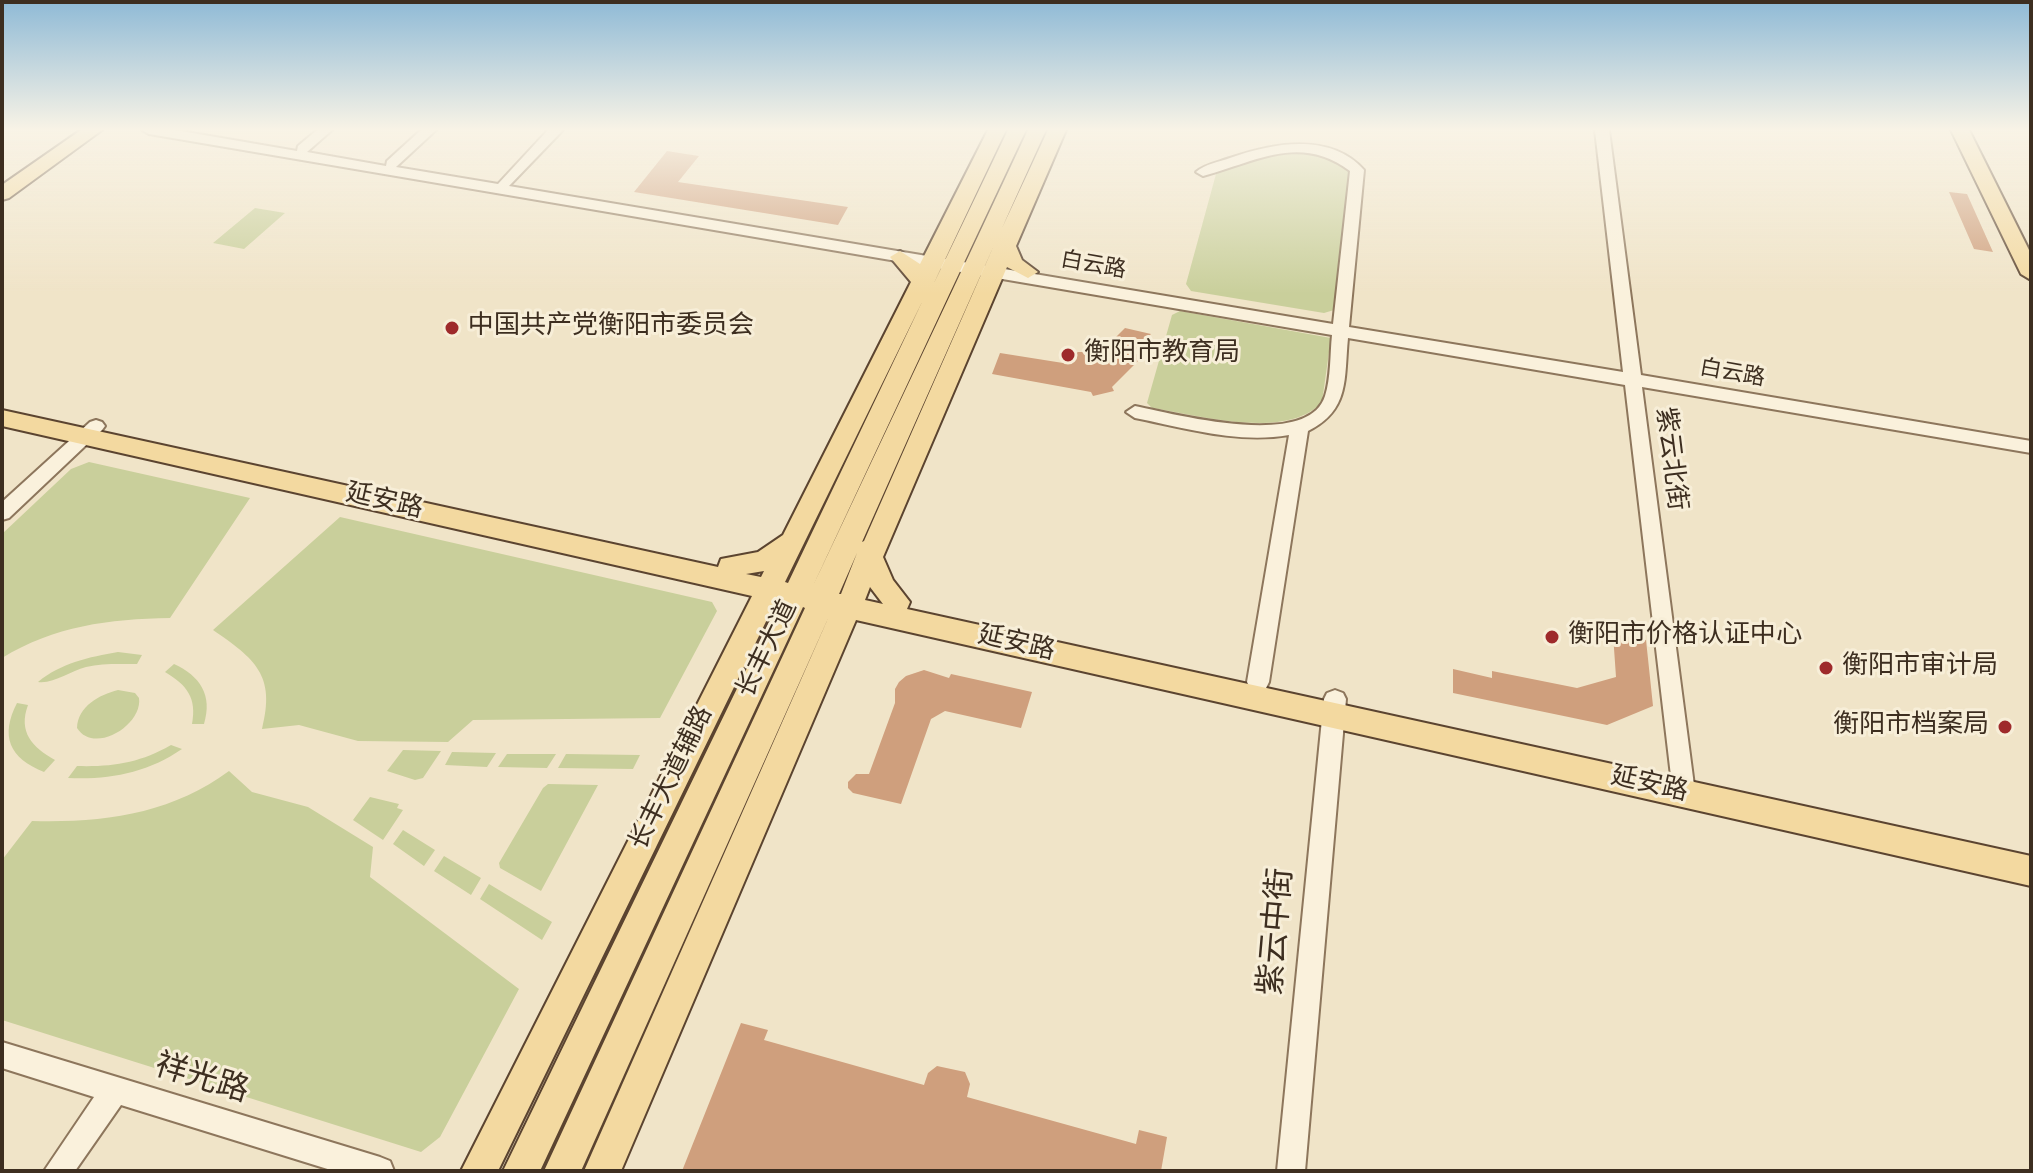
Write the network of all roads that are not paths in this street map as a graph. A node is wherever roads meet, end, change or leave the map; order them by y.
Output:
1 (482, 185) edge
2 (514, 185) edge
3 (970, 185) edge
4 (995, 185) edge
5 (1013, 185) edge
6 (1025, 185) edge
7 (1028, 185) edge
8 (1355, 185) edge
9 (1609, 185) edge
10 (1987, 185) edge
11 (1996, 185) edge
12 (1003, 206) junction
13 (2031, 254) edge
14 (964, 264) junction
15 (2031, 274) edge
16 (1341, 327) junction
17 (1632, 376) junction
18 (2, 405) edge
19 (1135, 412) dead end
20 (2, 418) edge
21 (1299, 429) junction
22 (90, 431) junction
23 (2031, 440) edge
24 (2031, 447) edge
25 (2, 513) edge
26 (861, 516) junction
27 (800, 523) junction
28 (870, 562) junction
29 (726, 572) junction
30 (770, 582) junction
31 (798, 588) junction
32 (826, 594) junction
33 (853, 600) junction
34 (894, 609) junction
35 (751, 621) junction
36 (831, 648) junction
37 (757, 675) junction
38 (1258, 682) junction
39 (1334, 707) junction
40 (1683, 785) junction
41 (672, 853) junction
42 (2031, 853) edge
43 (719, 866) junction
44 (2031, 871) edge
45 (2, 1055) edge
46 (115, 1090) junction
47 (553, 1103) junction
48 (58, 1171) edge
49 (380, 1171) edge
50 (479, 1171) edge
51 (490, 1171) edge
52 (521, 1171) edge
53 (562, 1171) edge
54 (602, 1171) edge
55 (1291, 1171) edge

1 - 14 street, 白云路
2 - 14 street, 白云路
3 - 14 main road, 长丰大道辅路
4 - 14 main road, 长丰大道
5 - 12 main road, 长丰大道
6 - 12 main road
7 - 14 main road, 长丰大道辅路
8 - 16 street
9 - 17 street, 紫云北街
10 - 15 main road
11 - 13 main road
12 - 14 main road, 长丰大道
14 - 16 street, 白云路
14 - 26 main road, 长丰大道
14 - 27 main road, 长丰大道辅路
14 - 28 main road, 长丰大道辅路
14 - 31 main road, 长丰大道
16 - 17 street, 白云路
16 - 21 street
17 - 23 street, 白云路
17 - 24 street, 白云路
17 - 40 street, 紫云北街
18 - 22 main road, 延安路
19 - 21 street
20 - 22 main road, 延安路
21 - 38 street
22 - 25 street
22 - 29 main road, 延安路
26 - 28 main road
26 - 32 main road, 长丰大道
27 - 29 main road
27 - 30 main road, 长丰大道辅路
28 - 33 main road, 长丰大道辅路
28 - 34 main road
29 - 30 main road, 延安路
29 - 35 main road
30 - 31 main road, 延安路
30 - 35 main road, 长丰大道辅路
31 - 32 main road, 延安路
31 - 37 main road, 长丰大道
32 - 33 main road, 延安路
32 - 43 main road, 长丰大道
33 - 34 main road, 延安路
33 - 36 main road, 长丰大道辅路
34 - 36 main road
34 - 38 main road, 延安路
34 - 39 main road, 延安路
35 - 37 main road
35 - 50 main road, 长丰大道辅路
36 - 43 main road, 长丰大道辅路
37 - 41 main road, 长丰大道
38 - 39 main road, 延安路
39 - 40 main road, 延安路
39 - 55 street, 紫云中街
40 - 42 main road, 延安路
40 - 44 main road, 延安路
41 - 43 main road
41 - 47 main road, 长丰大道
43 - 53 main road
43 - 54 main road
45 - 46 street, 祥光路
46 - 48 street
46 - 49 street, 祥光路
47 - 51 main road
47 - 52 main road, 长丰大道

